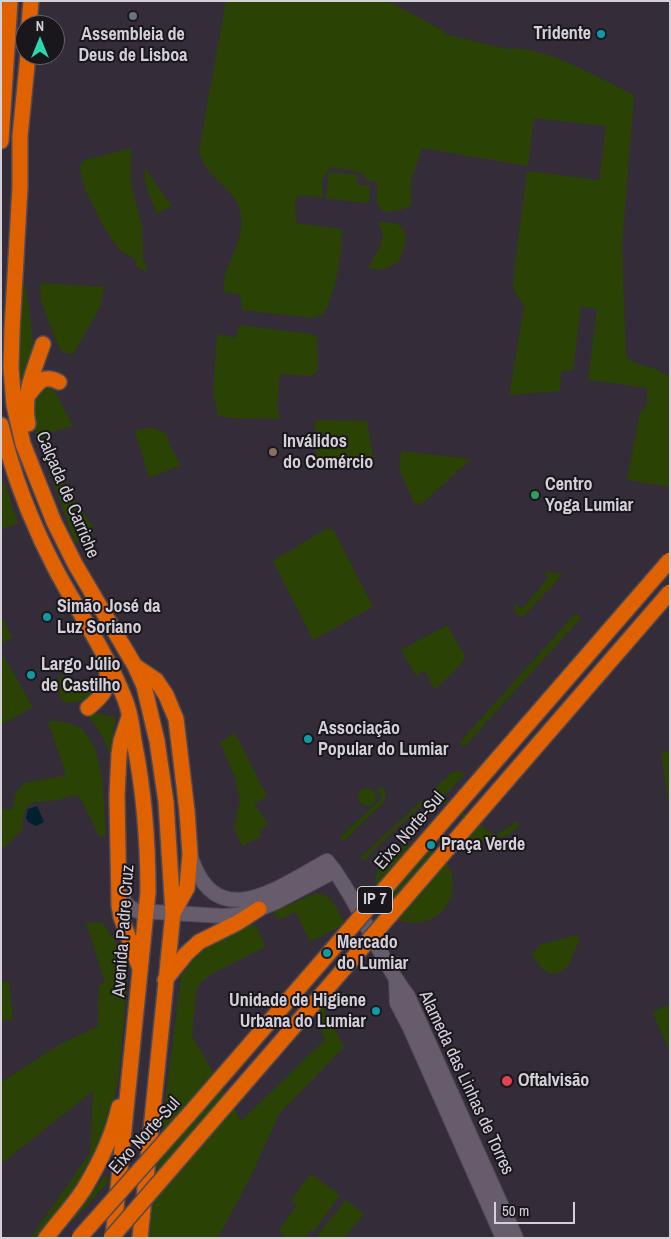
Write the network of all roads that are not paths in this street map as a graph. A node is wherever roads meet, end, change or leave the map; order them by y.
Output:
1 (10, 1) edge
2 (31, 1) edge
3 (30, 15) edge
4 (27, 65) edge
5 (5, 73) junction
6 (20, 136) junction
7 (1, 141) edge
8 (42, 344) dead end
9 (60, 382) dead end
10 (26, 397) junction
11 (1, 425) edge
12 (39, 482) junction
13 (670, 560) edge
14 (670, 592) edge
15 (92, 636) joint
16 (106, 660) junction
17 (135, 666) junction
18 (88, 708) dead end
19 (129, 715) junction
20 (190, 854) junction
21 (331, 866) junction
22 (120, 885) junction
23 (259, 909) junction
24 (146, 912) junction
25 (173, 913) junction
26 (141, 970) junction
27 (165, 980) junction
28 (396, 981) junction
29 (133, 1050) junction
30 (46, 1238) edge
31 (78, 1238) edge
32 (112, 1238) edge
33 (140, 1238) edge
34 (503, 1238) edge
35 (516, 1238) edge

1 - 5 highway
2 - 3 highway
4 - 6 highway, Calçada de Carriche
5 - 6 highway
5 - 7 highway
6 - 12 highway, Calçada de Carriche
8 - 10 highway
9 - 10 highway
10 - 12 highway
11 - 15 highway, Calçada de Carriche
12 - 17 highway, Calçada de Carriche
13 - 31 highway, Eixo Norte-Sul / IP 7, bridge
14 - 32 highway, IP 7, bridge
15 - 16 highway, Avenida Padre Cruz
16 - 18 highway
16 - 19 highway, Avenida Padre Cruz
17 - 20 highway
17 - 25 highway
19 - 22 highway
19 - 24 highway, Avenida Padre Cruz
20 - 21 main road
20 - 25 highway
21 - 23 main road
21 - 28 main road
22 - 24 main road
22 - 26 highway
23 - 25 main road
23 - 27 highway
24 - 25 main road
24 - 26 highway, Avenida Padre Cruz
25 - 27 highway
26 - 29 highway, Avenida Padre Cruz
27 - 33 highway
28 - 34 main road, Alameda das Linhas de Torres
28 - 35 main road, Alameda das Linhas de Torres
29 - 30 highway
29 - 32 highway, Avenida Padre Cruz

